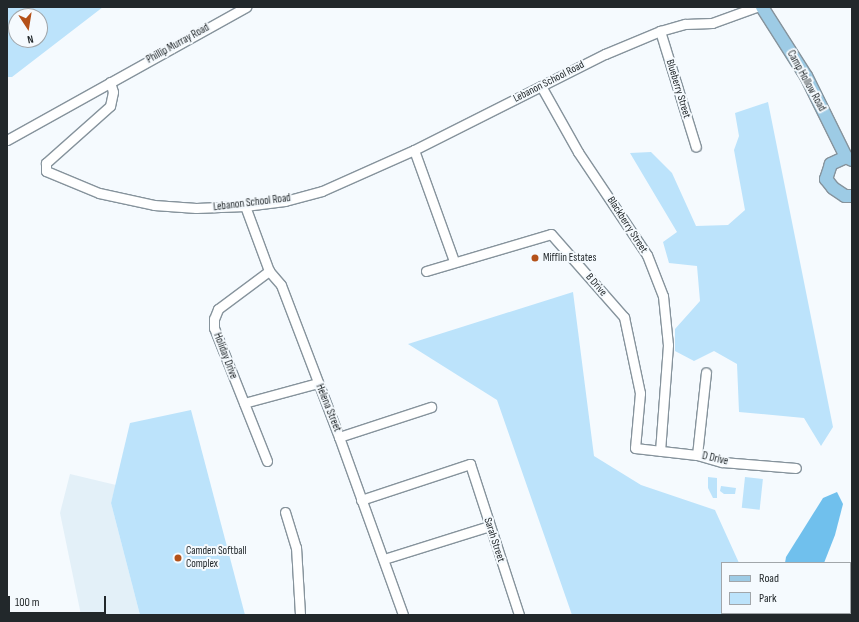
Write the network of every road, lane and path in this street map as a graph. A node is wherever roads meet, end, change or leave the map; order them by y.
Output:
1 (246, 7) edge
2 (756, 7) edge
3 (762, 7) edge
4 (660, 31) junction
5 (110, 82) junction
6 (541, 86) junction
7 (7, 140) edge
8 (696, 147) dead end
9 (414, 150) junction
10 (849, 158) edge
11 (852, 196) edge
12 (245, 206) junction
13 (454, 262) junction
14 (269, 271) junction
15 (426, 271) dead end
16 (706, 372) dead end
17 (318, 383) junction
18 (244, 403) junction
19 (431, 408) dead end
20 (339, 437) junction
21 (635, 448) joint
22 (660, 451) junction
23 (697, 455) junction
24 (267, 461) dead end
25 (796, 468) dead end
26 (361, 500) junction
27 (285, 512) dead end
28 (490, 526) junction
29 (384, 559) junction
30 (300, 615) edge
31 (403, 615) edge
32 (519, 615) edge

1 - 5 street, Phillip Murray Road
2 - 4 street, Lebanon School Road
3 - 10 main road, Camp Hollow Road
4 - 6 street, Lebanon School Road
4 - 8 street, Blueberry Street
5 - 7 street
5 - 12 street, Lebanon School Road
6 - 9 street, Lebanon School Road
6 - 22 street, Blackberry Street
9 - 12 street, Lebanon School Road
9 - 13 street
10 - 11 main road, Camp Hollow Road
12 - 14 street, Helena Street
13 - 15 street, B Drive
13 - 21 street, B Drive
14 - 17 street, Helena Street
14 - 18 street, Holiday Drive
16 - 23 street
17 - 18 street
17 - 20 street, Helena Street
18 - 24 street, Holiday Drive
19 - 20 street
20 - 26 street, Helena Street
21 - 22 street, D Drive
22 - 23 street, D Drive
23 - 25 street, D Drive
26 - 28 street, Sarah Street
26 - 29 street, Helena Street
27 - 30 street
28 - 29 street
28 - 32 street, Sarah Street
29 - 31 street, Helena Street

